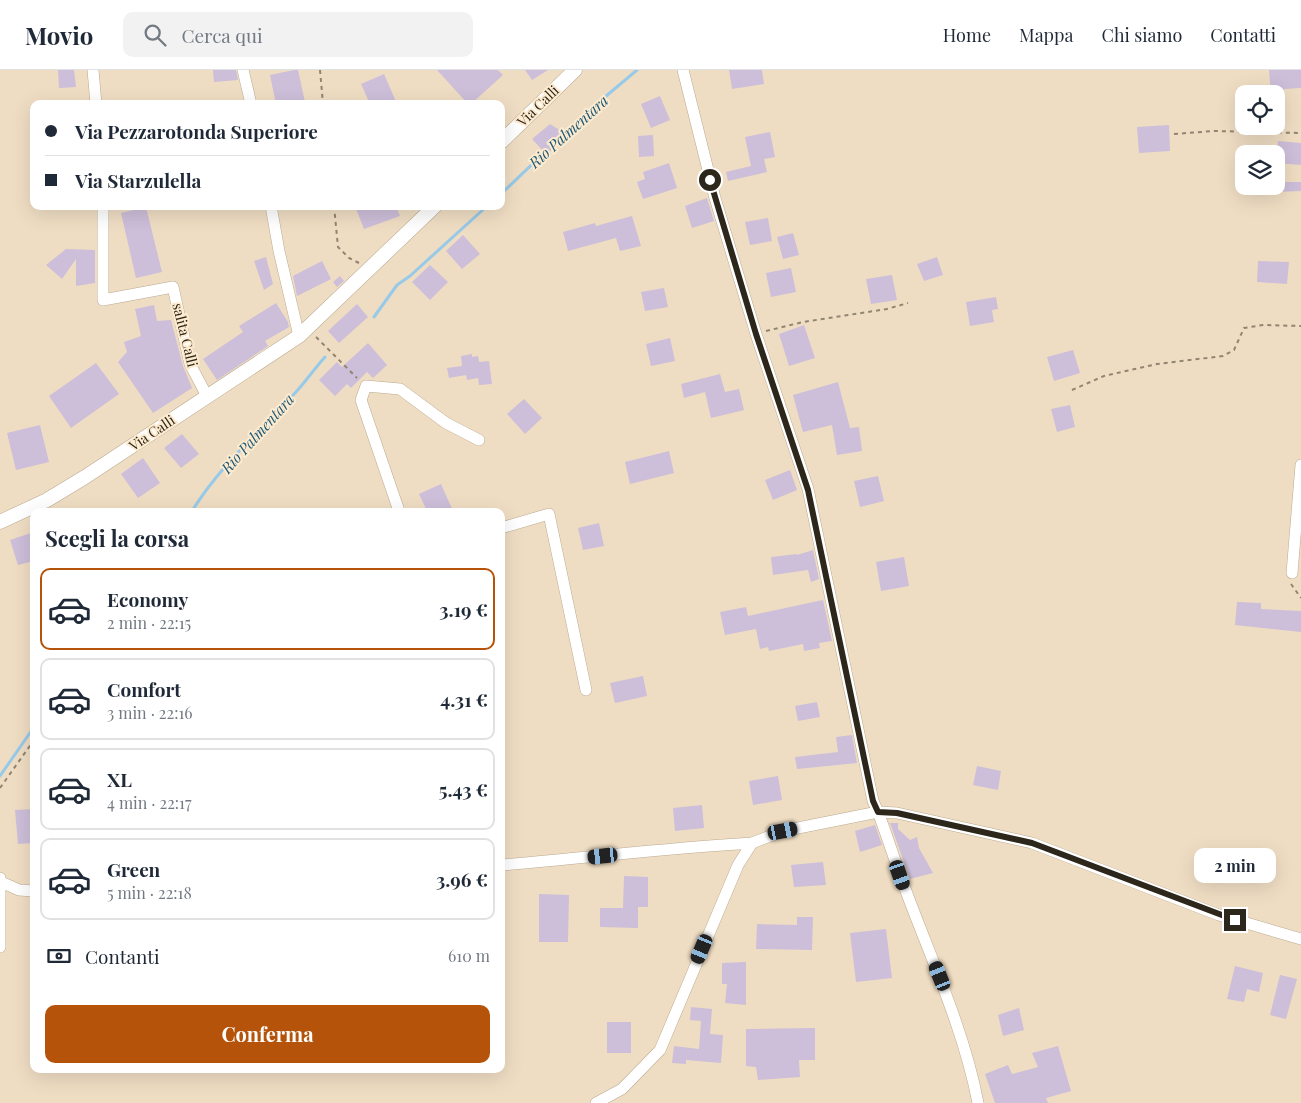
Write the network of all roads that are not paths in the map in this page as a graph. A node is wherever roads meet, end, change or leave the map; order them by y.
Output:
1 (93, 70) edge
2 (243, 70) edge
3 (575, 70) edge
4 (683, 70) edge
5 (96, 100) edge
6 (250, 100) edge
7 (505, 138) edge
8 (103, 210) edge
9 (272, 210) edge
10 (431, 210) edge
11 (303, 332) junction
12 (207, 396) junction
13 (480, 440) dead end
14 (1301, 464) edge
15 (398, 508) edge
16 (0, 522) edge
17 (505, 527) edge
18 (1292, 573) road end
19 (586, 690) dead end
20 (878, 812) junction
21 (752, 843) junction
22 (505, 865) edge
23 (0, 880) edge
24 (30, 891) edge
25 (1301, 939) edge
26 (0, 947) edge
27 (596, 1103) edge
28 (978, 1103) edge

1 - 5 street
2 - 6 street
3 - 7 main road, Via Calli
4 - 20 street
8 - 12 street, salita Calli
9 - 11 street
10 - 11 main road, Via Calli
11 - 12 main road, Via Calli
12 - 16 main road, Via Calli
13 - 15 street
14 - 18 street
17 - 19 street
20 - 21 street
20 - 25 street
20 - 28 street
21 - 22 street
21 - 27 street
23 - 24 street
23 - 26 street

